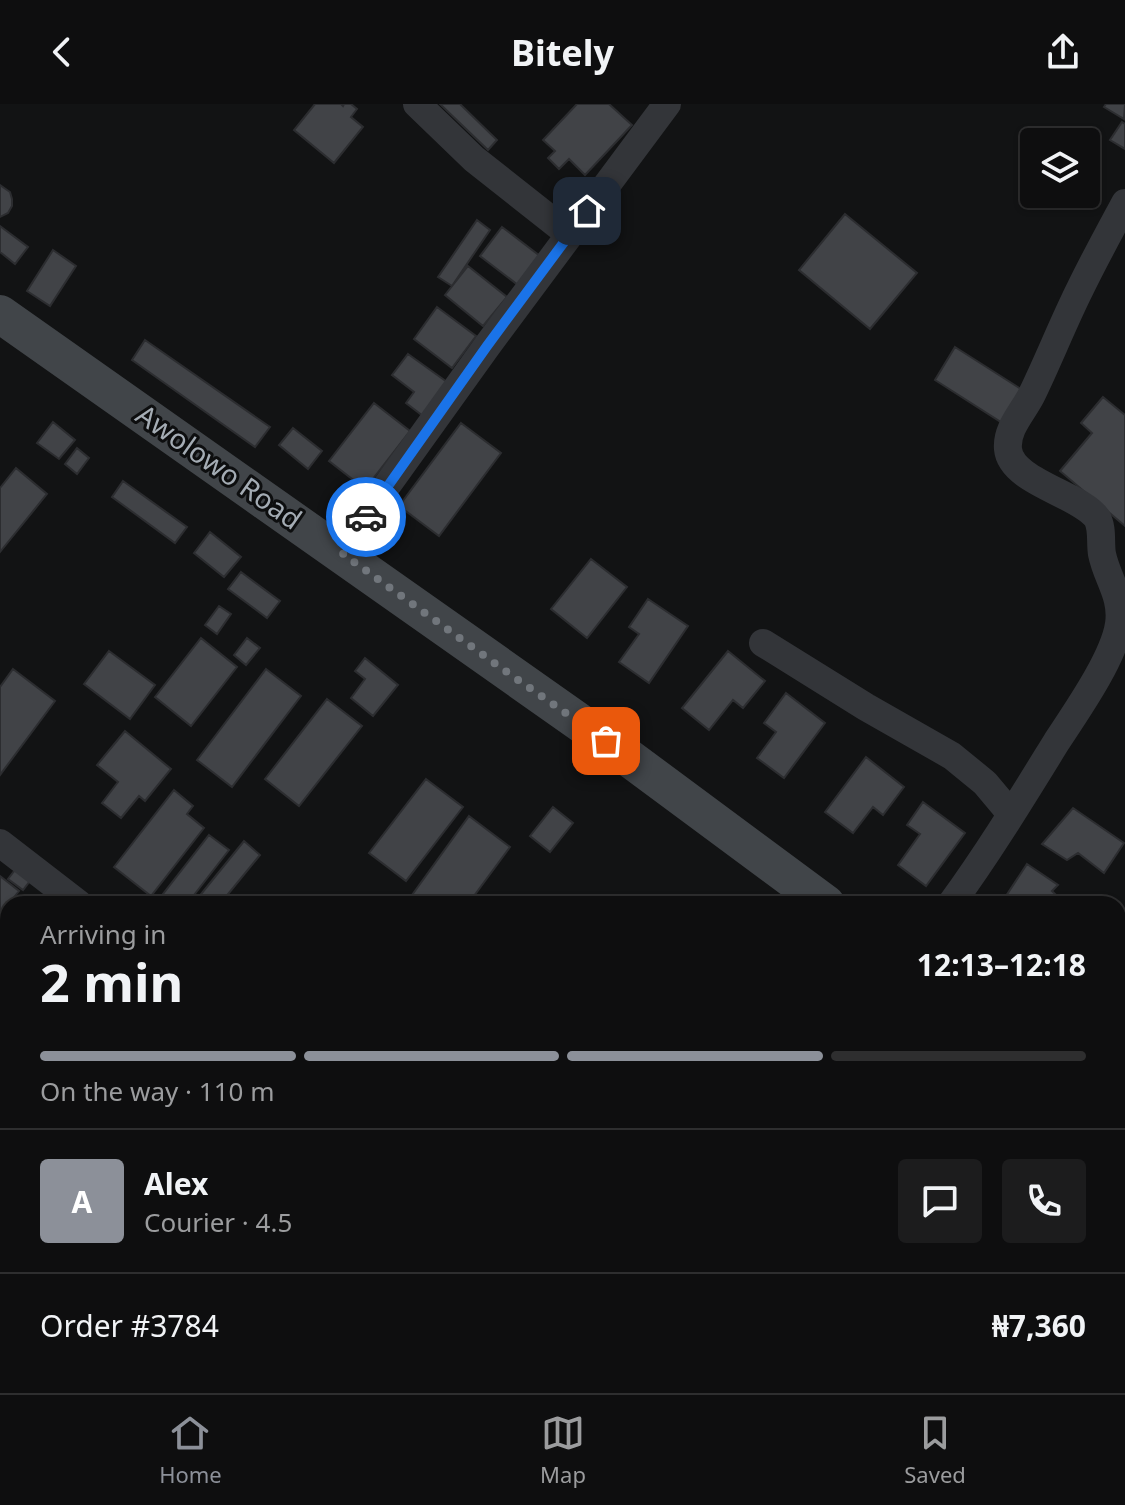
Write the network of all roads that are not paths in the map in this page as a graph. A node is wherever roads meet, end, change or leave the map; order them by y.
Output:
1 (417, 104) edge
2 (667, 104) edge
3 (1125, 203) edge
4 (569, 234) junction
5 (0, 314) edge
6 (0, 345) edge
7 (343, 554) junction
8 (763, 643) dead end
9 (1011, 814) junction
10 (0, 843) edge
11 (69, 896) edge
12 (772, 896) edge
13 (815, 896) edge
14 (957, 896) edge

1 - 4 street
2 - 4 street
3 - 9 street
4 - 7 street
5 - 7 main road, Awolowo Road
6 - 12 main road, Awolowo Road
7 - 13 main road, Awolowo Road
8 - 9 street
9 - 14 street
10 - 11 street

